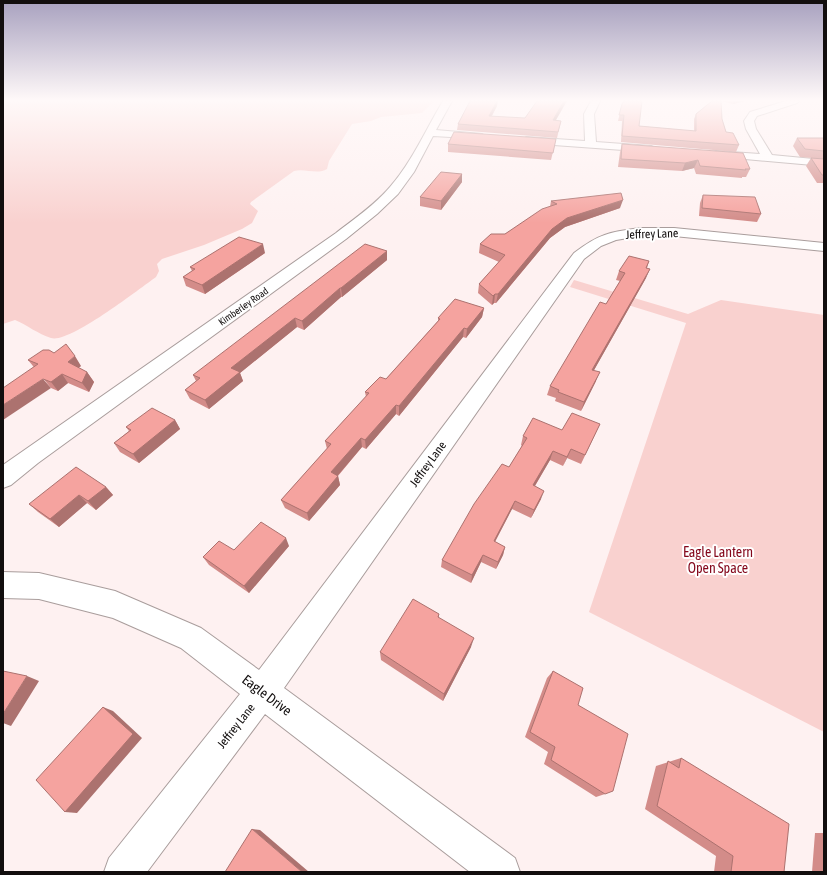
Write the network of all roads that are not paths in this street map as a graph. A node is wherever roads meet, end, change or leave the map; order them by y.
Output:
1 (425, 142) edge
2 (550, 142) edge
3 (591, 142) edge
4 (759, 142) edge
5 (591, 145) junction
6 (660, 150) edge
7 (706, 154) edge
8 (768, 158) junction
9 (824, 163) edge
10 (824, 247) edge
11 (3, 478) edge
12 (3, 585) edge
13 (262, 692) junction
14 (123, 872) edge
15 (501, 872) edge

1 - 11 street, Kimberley Road
2 - 5 street
3 - 5 street
4 - 8 street
5 - 6 street
7 - 8 street
8 - 9 street
10 - 13 street, Jeffrey Lane
12 - 13 street, Eagle Drive
13 - 14 street, Jeffrey Lane
13 - 15 street, Eagle Drive

